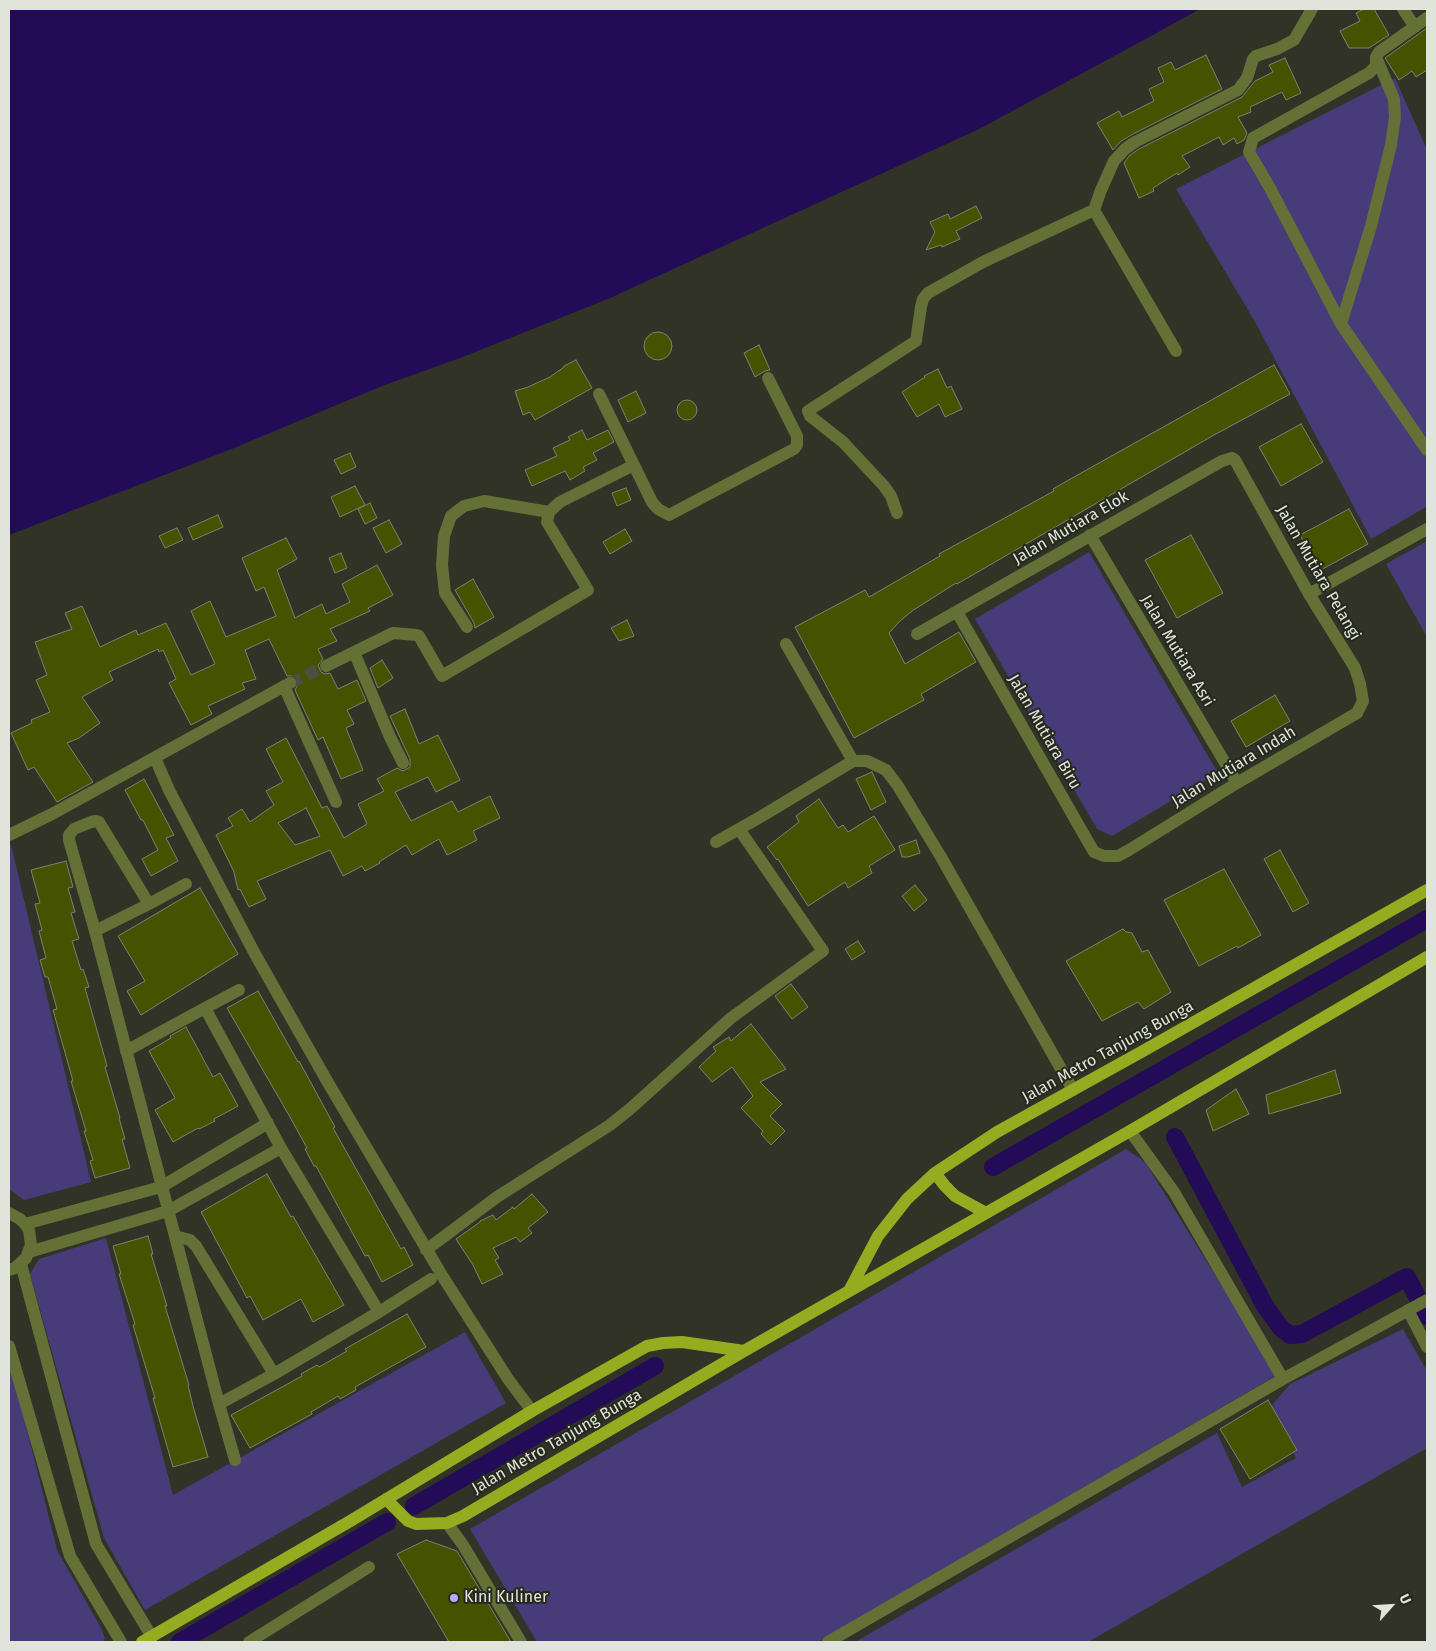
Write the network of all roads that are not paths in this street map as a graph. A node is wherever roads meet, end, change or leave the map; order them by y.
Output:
1 (1312, 9) edge
2 (1403, 9) edge
3 (1427, 18) edge
4 (1415, 27) junction
5 (1376, 57) junction
6 (1094, 210) junction
7 (1341, 324) junction
8 (1176, 351) dead end
9 (768, 378) dead end
10 (599, 394) dead end
11 (1427, 450) edge
12 (634, 465) junction
13 (1238, 467) joint
14 (549, 512) junction
15 (897, 513) dead end
16 (1427, 529) edge
17 (1090, 535) junction
18 (1309, 594) junction
19 (957, 612) junction
20 (467, 627) dead end
21 (917, 634) dead end
22 (786, 644) dead end
23 (354, 652) junction
24 (326, 666) tunnel mouth
25 (1363, 698) joint
26 (155, 758) junction
27 (853, 761) junction
28 (403, 763) dead end
29 (1237, 783) junction
30 (336, 802) dead end
31 (738, 829) junction
32 (9, 835) edge
33 (716, 842) dead end
34 (1112, 857) joint
35 (186, 884) dead end
36 (1427, 890) edge
37 (149, 904) junction
38 (95, 931) junction
39 (1426, 961) edge
40 (239, 990) dead end
41 (206, 1008) junction
42 (126, 1051) junction
43 (1073, 1090) junction
44 (268, 1123) junction
45 (1130, 1131) junction
46 (281, 1148) junction
47 (935, 1173) junction
48 (161, 1186) junction
49 (168, 1211) junction
50 (9, 1213) edge
51 (986, 1213) junction
52 (25, 1224) junction
53 (175, 1236) junction
54 (426, 1250) junction
55 (29, 1252) junction
56 (21, 1264) junction
57 (9, 1270) edge
58 (431, 1279) dead end
59 (849, 1291) junction
60 (1427, 1300) edge
61 (1411, 1309) junction
62 (380, 1312) junction
63 (9, 1346) edge
64 (1427, 1347) edge
65 (744, 1351) junction
66 (274, 1374) junction
67 (1283, 1379) junction
68 (219, 1404) junction
69 (532, 1411) junction
70 (235, 1460) dead end
71 (386, 1499) junction
72 (447, 1523) junction
73 (369, 1567) dead end
74 (147, 1639) edge
75 (121, 1642) edge
76 (249, 1642) edge
77 (522, 1642) edge
78 (828, 1642) edge

1 - 6 street
2 - 4 street
3 - 4 street
4 - 5 street
5 - 7 street
5 - 7 street
6 - 8 street
6 - 15 street
7 - 11 street
9 - 12 street
10 - 12 street
12 - 14 street
13 - 17 street, Jalan Mutiara Elok
13 - 18 street, Jalan Mutiara Pelangi
14 - 20 street
14 - 23 street
16 - 18 street
17 - 19 street, Jalan Mutiara Elok
17 - 29 street, Jalan Mutiara Asri
18 - 25 street, Jalan Mutiara Pelangi
19 - 21 street, Jalan Mutiara Elok
19 - 34 street, Jalan Mutiara Biru
22 - 27 street
23 - 24 street
23 - 28 street
25 - 29 street, Jalan Mutiara Indah
26 - 30 street
26 - 32 street
26 - 54 street
27 - 31 street
27 - 43 street
29 - 34 street, Jalan Mutiara Indah
31 - 33 street
31 - 54 street
35 - 37 street
36 - 43 main road, Jalan Metro Tanjung Bunga
37 - 38 street
37 - 38 street
38 - 42 street
39 - 45 main road, Jalan Metro Tanjung Bunga
40 - 41 street
41 - 42 street
41 - 44 street
42 - 48 street
43 - 47 main road, Jalan Metro Tanjung Bunga
44 - 46 street
44 - 48 street
45 - 51 main road, Jalan Metro Tanjung Bunga
45 - 67 street
46 - 49 street
46 - 62 street
47 - 51 main road
47 - 59 main road, Jalan Metro Tanjung Bunga
48 - 49 street
48 - 52 street
49 - 53 street
49 - 55 street
50 - 52 street
51 - 59 main road, Jalan Metro Tanjung Bunga
52 - 55 street
53 - 66 street
53 - 68 street
54 - 69 street
55 - 56 street
56 - 57 street
56 - 74 street
58 - 62 street
59 - 65 main road, Jalan Metro Tanjung Bunga
60 - 61 street
61 - 64 street
61 - 67 street
62 - 66 street
63 - 75 street
65 - 69 main road
65 - 72 main road, Jalan Metro Tanjung Bunga
66 - 68 street
67 - 78 street
68 - 70 street
69 - 71 main road
71 - 72 main road, Jalan Metro Tanjung Bunga
71 - 74 main road
72 - 77 street
73 - 76 street

